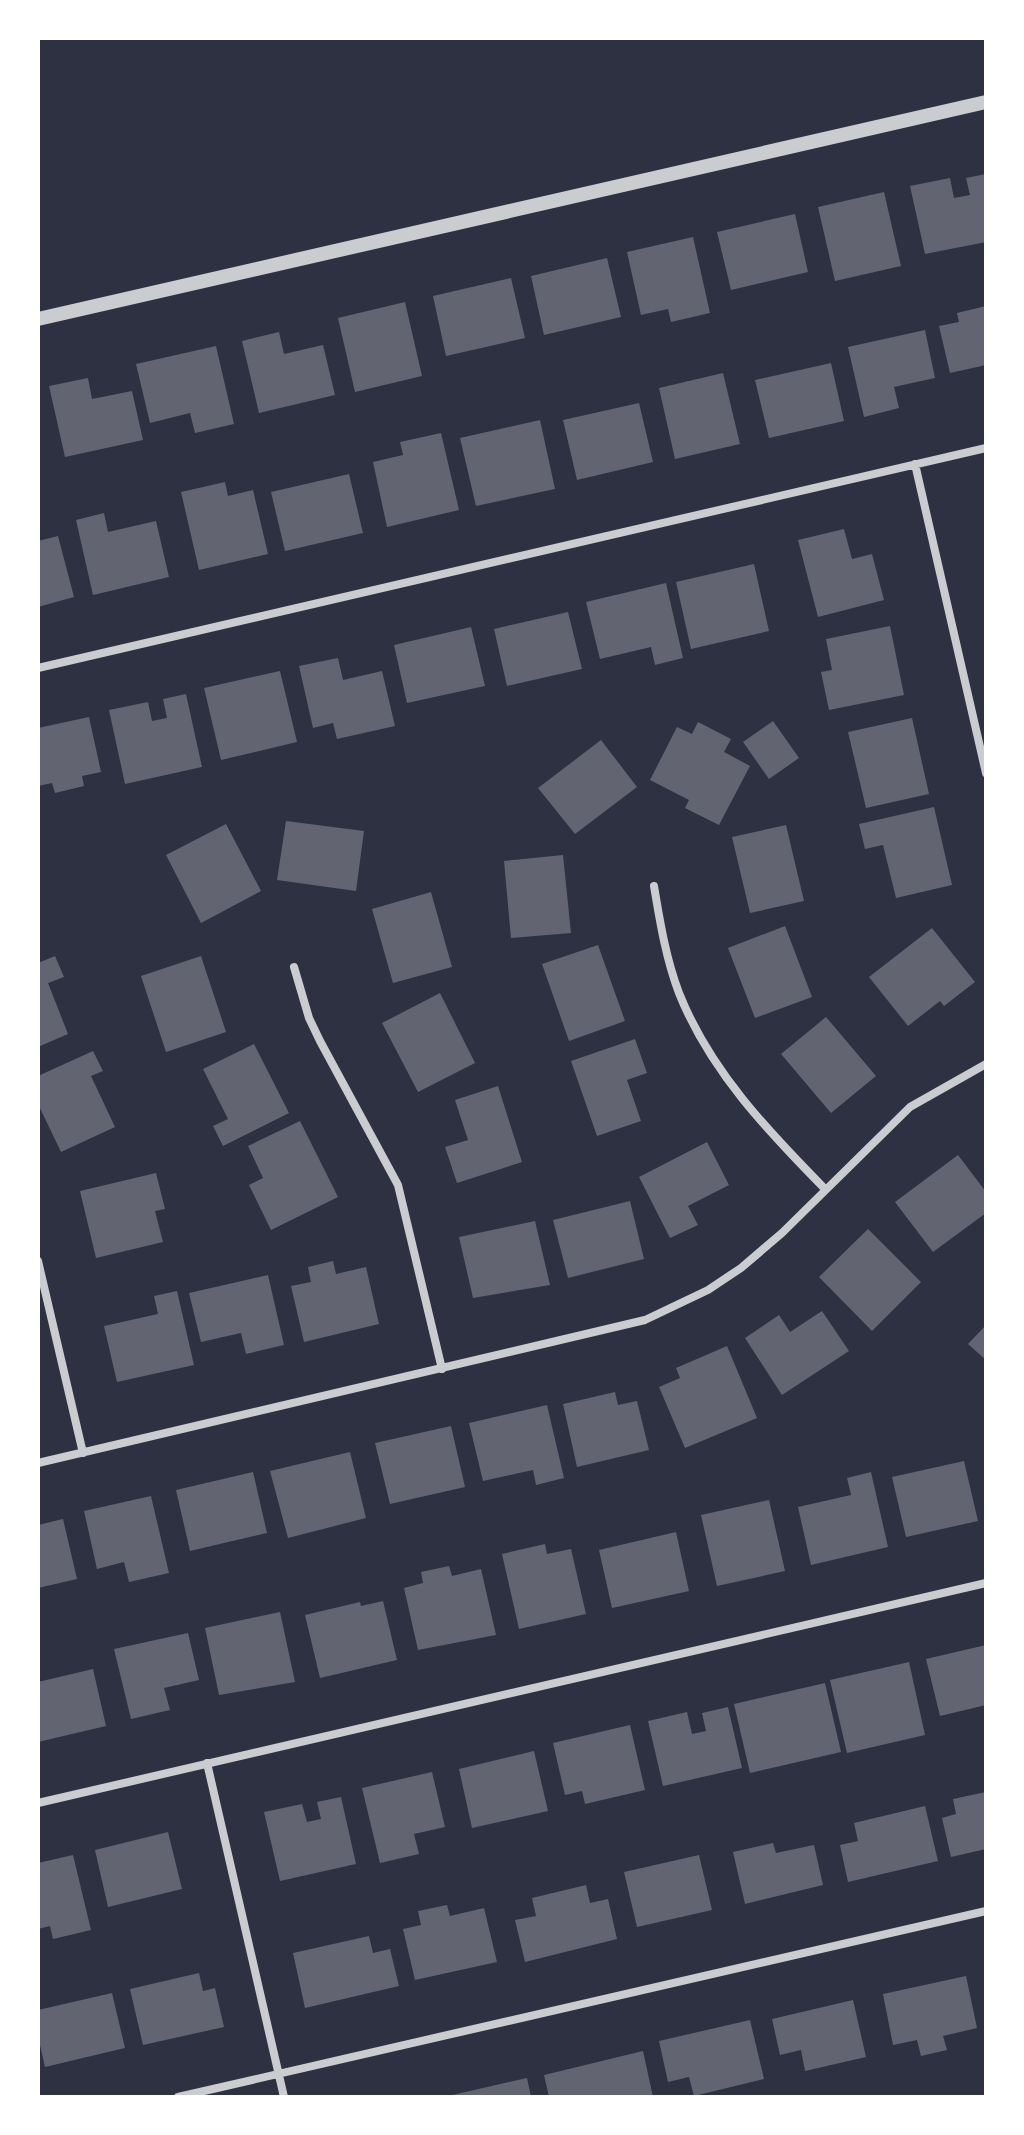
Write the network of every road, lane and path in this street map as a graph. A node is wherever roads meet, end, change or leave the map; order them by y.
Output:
1 (986, 102) edge
2 (38, 319) edge
3 (986, 448) edge
4 (915, 464) junction
5 (38, 668) edge
6 (986, 773) edge
7 (654, 886) dead end
8 (294, 967) dead end
9 (986, 1064) edge
10 (825, 1189) junction
11 (38, 1261) edge
12 (442, 1369) junction
13 (83, 1453) junction
14 (38, 1463) edge
15 (986, 1583) edge
16 (207, 1763) junction
17 (38, 1803) edge
18 (986, 1911) edge
19 (278, 2074) junction
20 (178, 2097) edge
21 (284, 2097) edge

1 - 2 street
3 - 4 street
4 - 5 street
4 - 6 street
7 - 10 street
8 - 12 street
9 - 10 street
10 - 12 street
11 - 13 street
12 - 13 street
13 - 14 street
15 - 16 street
16 - 17 street
16 - 19 street
18 - 19 street
19 - 20 street
19 - 21 street

